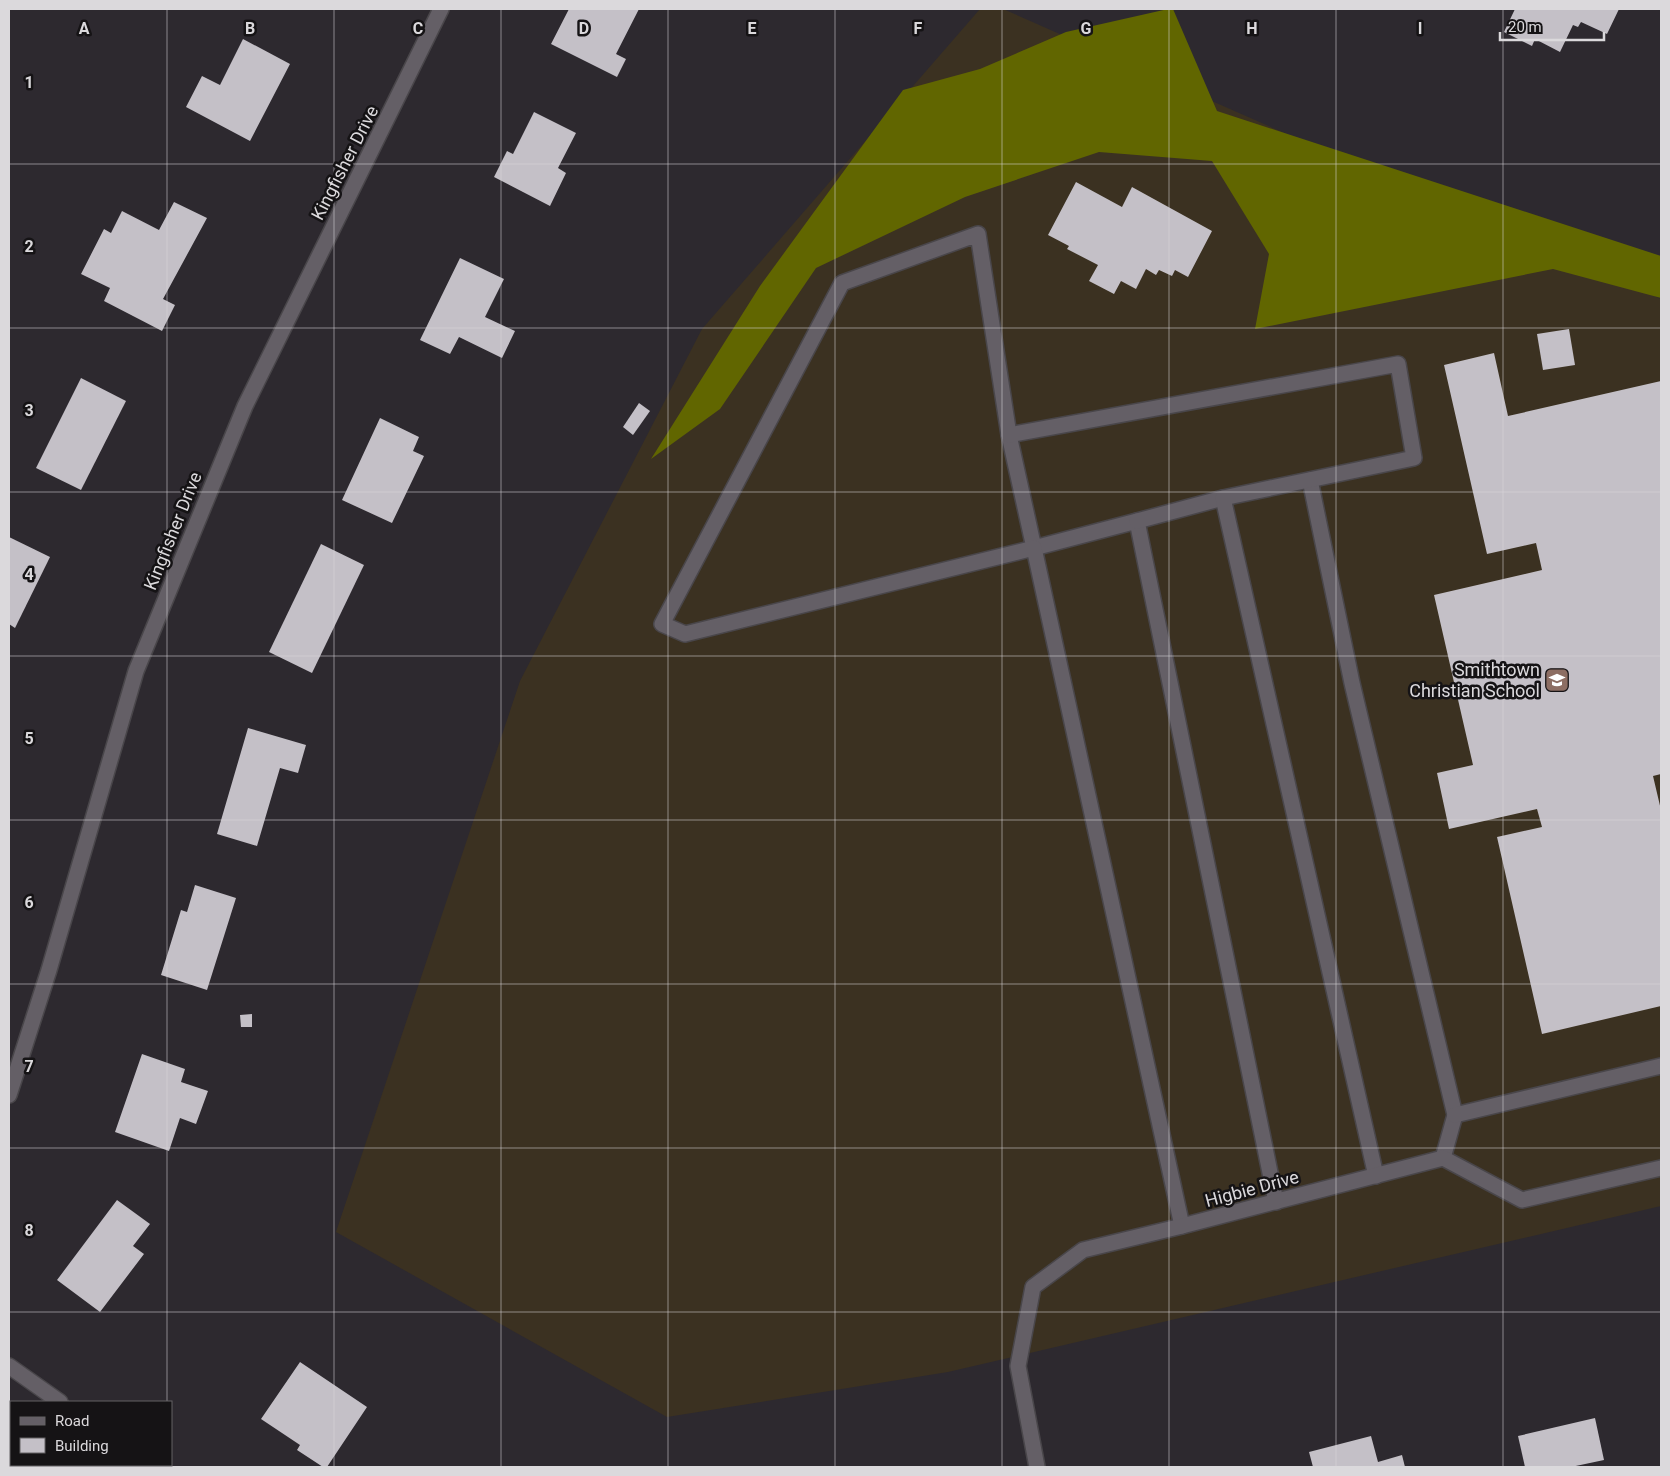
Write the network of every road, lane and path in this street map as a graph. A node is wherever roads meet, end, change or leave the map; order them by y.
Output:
1 (441, 9) edge
2 (1009, 435) junction
3 (1310, 480) junction
4 (1223, 498) junction
5 (1137, 521) junction
6 (1034, 548) junction
7 (1661, 1066) edge
8 (9, 1094) edge
9 (1455, 1115) junction
10 (1443, 1158) junction
11 (1661, 1168) edge
12 (1376, 1176) junction
13 (1276, 1202) junction
14 (1182, 1226) junction
15 (9, 1366) edge
16 (59, 1401) edge
17 (1037, 1467) edge

1 - 8 street, Kingfisher Drive
2 - 3 street
2 - 6 street
2 - 6 street
3 - 4 street
3 - 9 street
4 - 5 street
4 - 12 street
5 - 6 street
5 - 13 street
6 - 14 street
7 - 9 street
9 - 10 street
10 - 11 street
10 - 12 street, Higbie Drive
12 - 13 street, Higbie Drive
13 - 14 street, Higbie Drive
14 - 17 street, Higbie Drive
15 - 16 street

